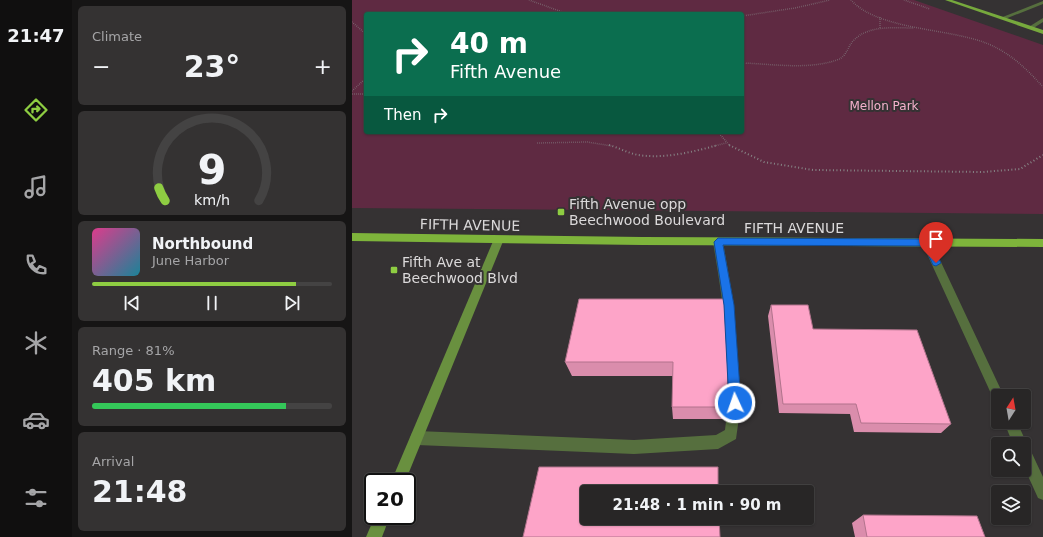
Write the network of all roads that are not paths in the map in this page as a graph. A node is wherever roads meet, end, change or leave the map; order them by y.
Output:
1 (947, 0) edge
2 (1043, 2) edge
3 (1003, 18) junction
4 (1043, 20) edge
5 (1030, 28) junction
6 (1043, 32) edge
7 (352, 237) edge
8 (499, 239) junction
9 (718, 242) junction
10 (927, 243) junction
11 (1043, 243) edge
12 (995, 389) edge
13 (417, 438) junction
14 (1031, 467) edge
15 (402, 473) edge
16 (1043, 493) edge
17 (379, 525) edge
18 (374, 537) edge

1 - 3 main road
2 - 3 street
3 - 5 main road
4 - 5 street
5 - 6 main road
7 - 8 highway, FIFTH AVENUE
8 - 9 highway, FIFTH AVENUE
8 - 13 main road
9 - 10 highway, FIFTH AVENUE
9 - 13 street
10 - 11 highway, FIFTH AVENUE
10 - 12 street
13 - 15 main road
14 - 16 street
17 - 18 main road

